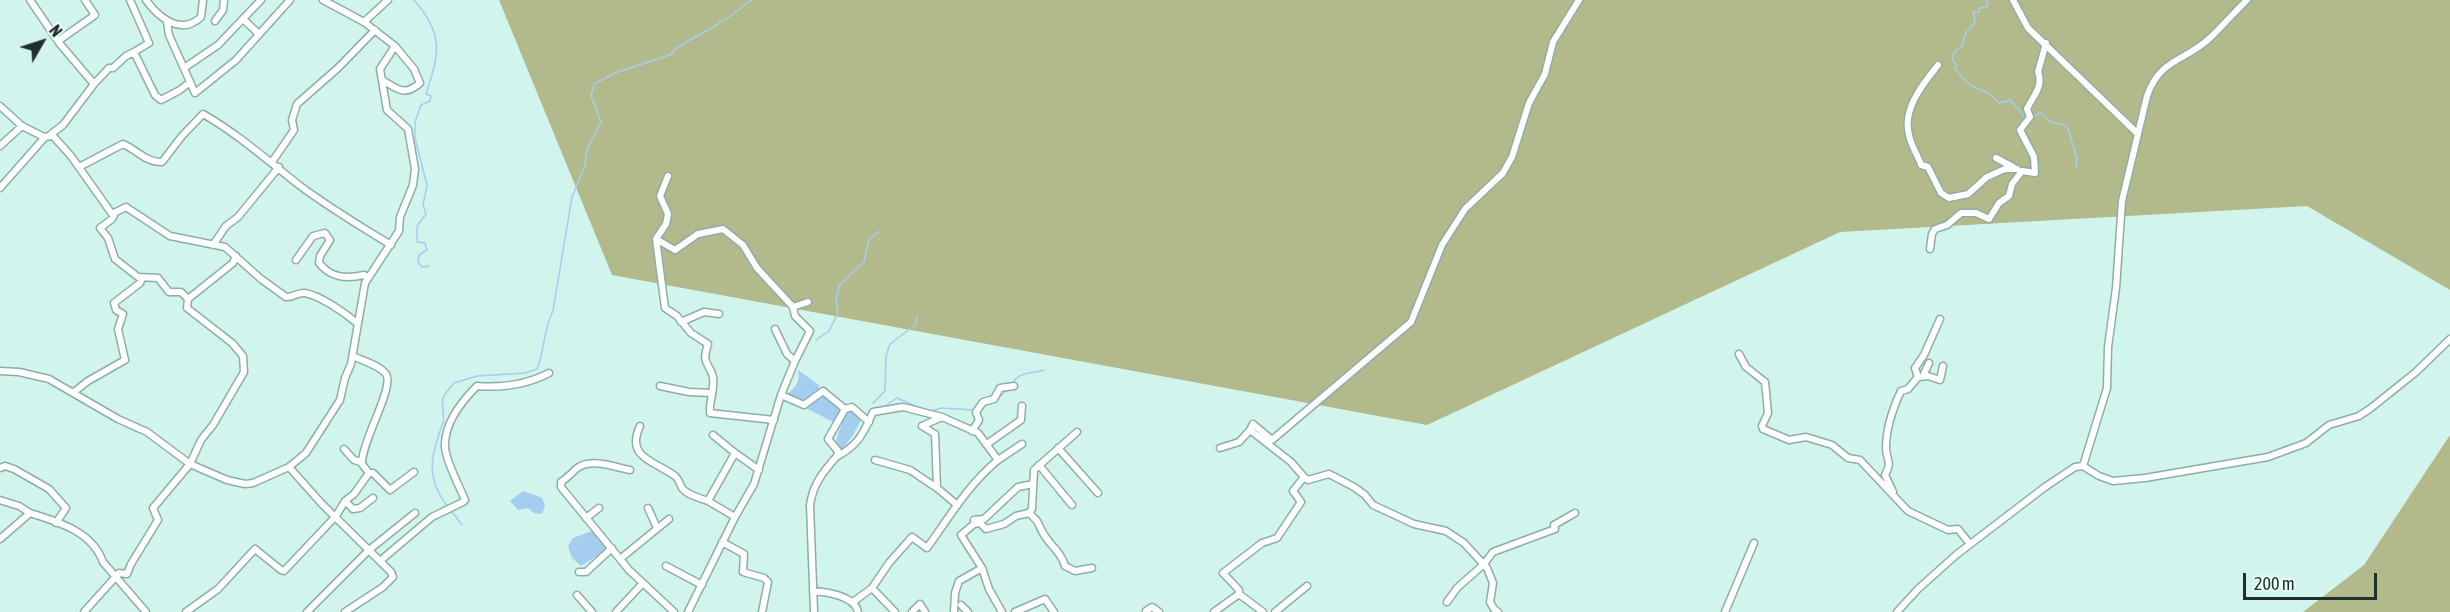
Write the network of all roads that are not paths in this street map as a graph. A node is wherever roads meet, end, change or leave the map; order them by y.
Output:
1 (30, 0) edge
2 (85, 0) edge
3 (130, 0) edge
4 (146, 0) edge
5 (203, 0) edge
6 (224, 0) edge
7 (261, 0) edge
8 (290, 0) edge
9 (323, 0) edge
10 (388, 0) edge
11 (1579, 0) edge
12 (2013, 0) edge
13 (2247, 0) edge
14 (243, 19) junction
15 (215, 21) dead end
16 (167, 22) junction
17 (363, 22) junction
18 (375, 30) junction
19 (258, 34) junction
20 (58, 42) junction
21 (2046, 44) junction
22 (395, 46) junction
23 (134, 52) junction
24 (1938, 65) dead end
25 (184, 68) junction
26 (382, 80) junction
27 (190, 82) junction
28 (94, 84) junction
29 (0, 106) edge
30 (22, 126) junction
31 (2138, 134) junction
32 (47, 136) junction
33 (0, 146) edge
34 (1996, 158) dead end
35 (272, 162) junction
36 (79, 167) junction
37 (279, 167) junction
38 (2019, 170) junction
39 (668, 176) dead end
40 (0, 188) edge
41 (114, 215) junction
42 (656, 239) junction
43 (213, 245) junction
44 (391, 245) junction
45 (1930, 249) dead end
46 (236, 256) junction
47 (296, 260) dead end
48 (367, 277) junction
49 (142, 278) junction
50 (188, 299) junction
51 (808, 302) dead end
52 (793, 308) junction
53 (719, 315) dead end
54 (1940, 319) dead end
55 (681, 322) junction
56 (357, 323) junction
57 (775, 329) dead end
58 (2450, 339) edge
59 (1739, 354) dead end
60 (353, 356) junction
61 (795, 361) junction
62 (1929, 363) dead end
63 (1943, 366) dead end
64 (0, 371) edge
65 (549, 373) dead end
66 (1920, 376) junction
67 (660, 386) dead end
68 (1014, 386) dead end
69 (74, 392) junction
70 (712, 393) junction
71 (782, 395) junction
72 (1022, 406) dead end
73 (845, 409) junction
74 (942, 417) junction
75 (774, 420) junction
76 (869, 422) junction
77 (640, 426) dead end
78 (1250, 430) junction
79 (972, 431) junction
80 (1077, 432) dead end
81 (713, 435) dead end
82 (987, 444) junction
83 (1022, 444) dead end
84 (1058, 448) junction
85 (1220, 448) dead end
86 (344, 449) dead end
87 (735, 453) junction
88 (837, 456) junction
89 (875, 460) dead end
90 (998, 460) junction
91 (361, 462) junction
92 (190, 464) junction
93 (1039, 465) junction
94 (2083, 466) junction
95 (289, 467) junction
96 (0, 468) edge
97 (630, 470) dead end
98 (759, 470) junction
99 (414, 472) dead end
100 (369, 473) junction
101 (1886, 475) junction
102 (1304, 477) junction
103 (1877, 477) junction
104 (1033, 484) junction
105 (937, 488) junction
106 (1098, 493) dead end
107 (373, 498) dead end
108 (1896, 498) junction
109 (0, 500) edge
110 (345, 501) junction
111 (708, 501) junction
112 (956, 504) junction
113 (1072, 505) dead end
114 (599, 508) dead end
115 (648, 508) dead end
116 (30, 513) junction
117 (415, 513) dead end
118 (1029, 513) junction
119 (1575, 513) dead end
120 (336, 516) junction
121 (735, 517) junction
122 (586, 518) junction
123 (669, 519) dead end
124 (56, 523) junction
125 (972, 526) junction
126 (657, 528) junction
127 (0, 539) edge
128 (722, 542) junction
129 (1754, 543) dead end
130 (1970, 544) junction
131 (612, 548) junction
132 (369, 550) junction
133 (620, 560) junction
134 (380, 561) junction
135 (1484, 564) junction
136 (666, 566) dead end
137 (982, 568) junction
138 (1092, 568) dead end
139 (579, 572) dead end
140 (116, 577) junction
141 (642, 584) junction
142 (702, 585) junction
143 (1307, 586) dead end
144 (872, 588) junction
145 (813, 591) junction
146 (1239, 594) junction
147 (577, 595) dead end
148 (853, 602) junction
149 (1447, 602) dead end
150 (961, 605) dead end
151 (668, 606) junction
152 (1146, 611) edge
153 (84, 612) edge
154 (146, 612) edge
155 (186, 612) edge
156 (307, 612) edge
157 (345, 612) edge
158 (592, 612) edge
159 (616, 612) edge
160 (662, 612) edge
161 (674, 612) edge
162 (688, 612) edge
163 (762, 612) edge
164 (814, 612) edge
165 (858, 612) edge
166 (895, 612) edge
167 (912, 612) edge
168 (925, 612) edge
169 (954, 612) edge
170 (968, 612) edge
171 (1002, 612) edge
172 (1015, 612) edge
173 (1053, 612) edge
174 (1159, 612) edge
175 (1214, 612) edge
176 (1263, 612) edge
177 (1275, 612) edge
178 (1498, 612) edge
179 (1725, 612) edge
180 (1897, 612) edge

1 - 20 street
2 - 20 street
3 - 23 street
4 - 16 street
5 - 16 street
6 - 15 street
7 - 14 street
8 - 19 street
9 - 17 street
10 - 17 street
11 - 78 street
12 - 21 street
13 - 31 street
14 - 19 street
14 - 25 street
16 - 25 street
17 - 18 street
18 - 22 street
18 - 35 street
19 - 27 street
20 - 28 street
21 - 31 street
21 - 38 street
22 - 26 street
22 - 26 street
23 - 27 street
23 - 28 street
24 - 38 street
25 - 27 street
26 - 44 street
28 - 32 street
29 - 30 street
30 - 32 street
30 - 33 street
31 - 94 street
32 - 36 street
32 - 40 street
34 - 38 street
35 - 36 street
35 - 37 street
36 - 41 street
37 - 43 street
37 - 44 street
38 - 45 street
39 - 42 street
41 - 43 street
41 - 49 street
42 - 52 street
42 - 55 street
43 - 46 street
44 - 48 street
46 - 50 street
46 - 56 street
47 - 48 street
48 - 56 street
49 - 50 street
49 - 69 street
50 - 92 street
51 - 52 street
52 - 61 street
53 - 55 street
54 - 66 street
55 - 70 street
56 - 60 street
57 - 61 street
58 - 94 street
59 - 103 street
60 - 91 street
60 - 95 street
61 - 71 street
62 - 66 street
63 - 66 street
64 - 69 street
65 - 134 street
66 - 101 street
67 - 70 street
68 - 79 street
69 - 92 street
70 - 75 street
71 - 73 street
71 - 75 street
72 - 82 street
73 - 76 street
73 - 88 street
74 - 76 street
74 - 79 street
74 - 105 street
75 - 98 street
76 - 88 street
77 - 111 street
78 - 85 street
78 - 102 street
79 - 82 street
80 - 84 street
81 - 87 street
82 - 90 street
83 - 90 street
84 - 93 street
84 - 106 street
86 - 91 street
87 - 98 street
87 - 111 street
88 - 145 street
89 - 105 street
90 - 112 street
91 - 100 street
92 - 95 street
92 - 140 street
93 - 104 street
93 - 113 street
94 - 130 street
95 - 120 street
96 - 124 street
97 - 122 street
98 - 121 street
99 - 100 street
100 - 110 street
101 - 103 street
101 - 108 street
102 - 135 street
102 - 146 street
103 - 108 street
104 - 118 street
104 - 125 street
105 - 112 street
107 - 110 street
108 - 130 street
109 - 116 street
110 - 120 street
111 - 121 street
112 - 144 street
114 - 122 street
115 - 126 street
116 - 124 street
116 - 127 street
117 - 132 street
118 - 125 street
118 - 138 street
119 - 135 street
120 - 132 street
120 - 155 street
121 - 128 street
122 - 131 street
123 - 126 street
124 - 140 street
125 - 137 street
126 - 133 street
128 - 142 street
128 - 163 street
129 - 179 street
130 - 180 street
131 - 133 street
131 - 139 street
132 - 134 street
132 - 156 street
133 - 141 street
134 - 157 street
135 - 149 street
135 - 178 street
136 - 142 street
137 - 169 street
137 - 171 street
140 - 153 street
140 - 154 street
141 - 151 street
141 - 159 street
142 - 162 street
143 - 177 street
144 - 148 street
144 - 166 street
145 - 148 street
145 - 164 street
146 - 175 street
146 - 176 street
147 - 158 street
148 - 165 street
150 - 170 street
151 - 160 street
151 - 161 street
152 - 174 street
167 - 168 street
172 - 173 street

